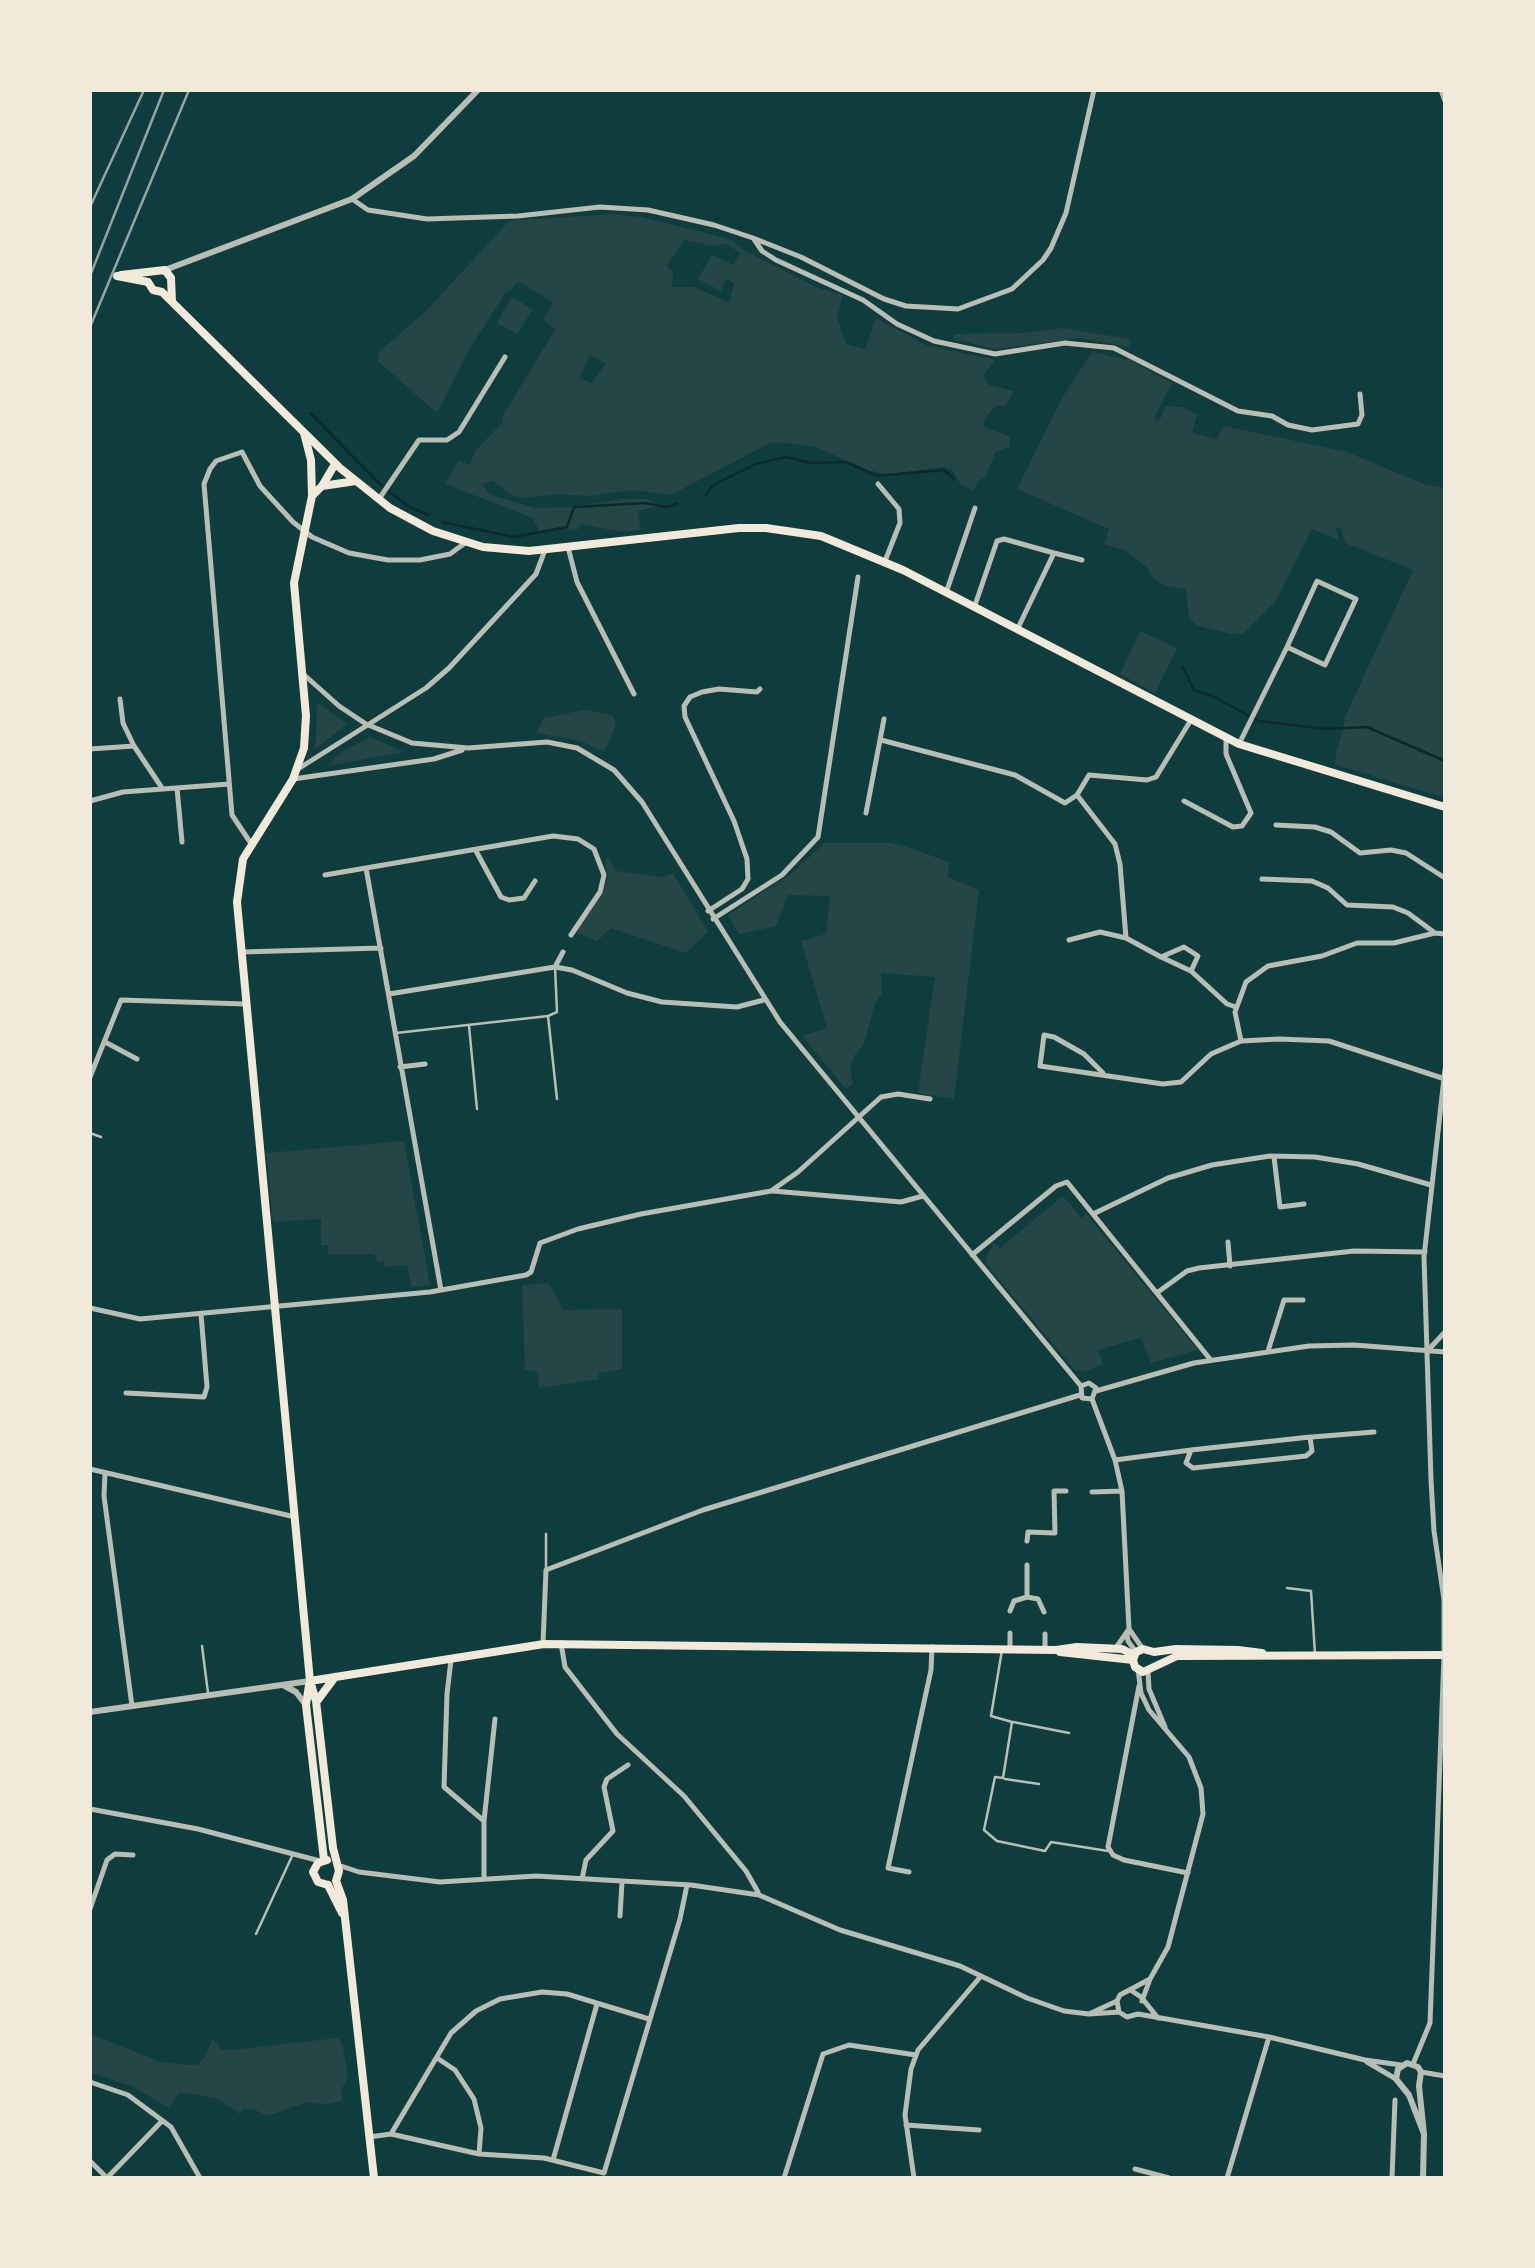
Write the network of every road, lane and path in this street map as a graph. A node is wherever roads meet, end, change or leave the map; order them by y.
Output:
1 (478, 90) edge
2 (1094, 90) edge
3 (1441, 90) edge
4 (1445, 102) edge
5 (352, 199) junction
6 (754, 238) junction
7 (167, 281) junction
8 (505, 358) dead end
9 (1360, 394) dead end
10 (304, 433) junction
11 (333, 462) junction
12 (312, 473) junction
13 (356, 480) junction
14 (878, 484) dead end
15 (322, 486) junction
16 (384, 493) junction
17 (312, 496) junction
18 (975, 508) dead end
19 (303, 532) junction
20 (465, 543) junction
21 (568, 547) junction
22 (545, 550) junction
23 (1054, 553) junction
24 (1082, 560) dead end
25 (885, 561) junction
26 (858, 578) dead end
27 (946, 593) junction
28 (974, 608) junction
29 (1017, 630) junction
30 (1287, 647) junction
31 (302, 673) junction
32 (760, 689) dead end
33 (634, 694) dead end
34 (120, 699) dead end
35 (884, 719) dead end
36 (1191, 720) junction
37 (366, 724) junction
38 (1226, 738) junction
39 (881, 740) junction
40 (424, 744) junction
41 (1239, 744) junction
42 (134, 746) junction
43 (468, 748) junction
44 (90, 749) edge
45 (420, 762) junction
46 (298, 769) junction
47 (293, 779) junction
48 (228, 784) junction
49 (162, 788) junction
50 (177, 788) junction
51 (1077, 795) junction
52 (1184, 800) dead end
53 (90, 801) edge
54 (1445, 808) edge
55 (866, 813) dead end
56 (1276, 825) dead end
57 (182, 842) dead end
58 (250, 842) junction
59 (476, 850) junction
60 (366, 868) junction
61 (325, 875) dead end
62 (1445, 878) edge
63 (1262, 880) dead end
64 (535, 881) dead end
65 (708, 911) junction
66 (713, 919) junction
67 (1435, 933) junction
68 (1445, 934) edge
69 (571, 935) dead end
70 (1126, 938) junction
71 (1069, 940) dead end
72 (381, 948) junction
73 (242, 952) junction
74 (563, 952) dead end
75 (1161, 957) junction
76 (555, 967) junction
77 (1190, 971) junction
78 (389, 994) junction
79 (764, 1000) junction
80 (245, 1004) junction
81 (1236, 1008) junction
82 (548, 1016) junction
83 (469, 1024) junction
84 (395, 1034) junction
85 (106, 1042) junction
86 (1241, 1042) junction
87 (137, 1058) dead end
88 (425, 1064) dead end
89 (400, 1067) junction
90 (1445, 1069) edge
91 (1103, 1073) junction
92 (90, 1077) edge
93 (1444, 1079) edge
94 (557, 1099) dead end
95 (930, 1099) dead end
96 (477, 1109) dead end
97 (858, 1116) junction
98 (90, 1132) edge
99 (101, 1138) dead end
100 (1274, 1156) junction
101 (1431, 1185) junction
102 (771, 1191) junction
103 (924, 1196) junction
104 (1304, 1204) dead end
105 (1095, 1214) junction
106 (1228, 1242) dead end
107 (1424, 1252) junction
108 (972, 1255) junction
109 (1230, 1266) junction
110 (441, 1290) junction
111 (1158, 1292) junction
112 (1303, 1300) dead end
113 (274, 1306) junction
114 (90, 1308) edge
115 (201, 1313) junction
116 (1445, 1332) edge
117 (1429, 1349) junction
118 (1268, 1351) junction
119 (1445, 1352) edge
120 (1210, 1359) junction
121 (1081, 1386) junction
122 (1096, 1391) junction
123 (126, 1393) dead end
124 (1080, 1396) junction
125 (1092, 1399) junction
126 (1374, 1432) dead end
127 (1310, 1437) junction
128 (1250, 1443) junction
129 (1191, 1450) junction
130 (1166, 1454) junction
131 (1115, 1460) junction
132 (1251, 1461) junction
133 (1186, 1464) junction
134 (90, 1469) edge
135 (105, 1472) junction
136 (1066, 1491) dead end
137 (1092, 1492) dead end
138 (1122, 1492) junction
139 (294, 1516) junction
140 (546, 1534) dead end
141 (1028, 1541) dead end
142 (1027, 1565) dead end
143 (546, 1570) junction
144 (1286, 1588) dead end
145 (1027, 1597) junction
146 (1010, 1611) dead end
147 (1044, 1612) dead end
148 (1128, 1632) junction
149 (1010, 1634) dead end
150 (1044, 1634) dead end
151 (542, 1644) junction
152 (560, 1644) junction
153 (202, 1646) dead end
154 (932, 1647) junction
155 (1114, 1648) junction
156 (1006, 1649) junction
157 (1045, 1650) junction
158 (1056, 1650) junction
159 (1154, 1652) junction
160 (1262, 1653) junction
161 (1136, 1654) junction
162 (1315, 1654) junction
163 (1444, 1655) edge
164 (452, 1657) junction
165 (1156, 1663) junction
166 (1138, 1669) junction
167 (1148, 1671) junction
168 (335, 1676) junction
169 (310, 1681) junction
170 (1140, 1683) junction
171 (282, 1684) junction
172 (208, 1694) junction
173 (316, 1702) junction
174 (306, 1704) junction
175 (132, 1706) junction
176 (90, 1712) edge
177 (495, 1719) dead end
178 (1012, 1722) junction
179 (1166, 1730) junction
180 (1069, 1733) dead end
181 (628, 1765) dead end
182 (1003, 1778) junction
183 (1039, 1784) dead end
184 (90, 1809) edge
185 (484, 1820) junction
186 (1110, 1850) junction
187 (133, 1855) dead end
188 (296, 1855) junction
189 (318, 1860) junction
190 (336, 1864) junction
191 (314, 1872) junction
192 (359, 1872) junction
193 (909, 1872) dead end
194 (1188, 1873) junction
195 (484, 1878) junction
196 (582, 1880) junction
197 (334, 1881) junction
198 (622, 1882) junction
199 (686, 1885) junction
200 (93, 1893) edge
201 (759, 1894) junction
202 (90, 1908) edge
203 (620, 1916) dead end
204 (256, 1934) dead end
205 (981, 1976) junction
206 (1150, 1979) junction
207 (1131, 1991) junction
208 (1117, 2001) junction
209 (1143, 2001) junction
210 (596, 2004) junction
211 (1120, 2012) junction
212 (1089, 2014) junction
213 (1138, 2014) junction
214 (650, 2018) junction
215 (1160, 2020) junction
216 (1269, 2037) junction
217 (916, 2054) junction
218 (436, 2057) junction
219 (1365, 2060) junction
220 (1413, 2064) junction
221 (1402, 2065) junction
222 (1422, 2072) junction
223 (1445, 2076) edge
224 (1396, 2079) junction
225 (90, 2082) edge
226 (1419, 2086) junction
227 (1406, 2090) junction
228 (1394, 2100) dead end
229 (162, 2121) junction
230 (906, 2126) junction
231 (980, 2130) dead end
232 (391, 2134) junction
233 (1424, 2134) junction
234 (369, 2137) junction
235 (479, 2154) junction
236 (553, 2160) junction
237 (90, 2162) edge
238 (1135, 2168) dead end
239 (108, 2178) edge
240 (200, 2178) edge
241 (374, 2178) edge
242 (784, 2178) edge
243 (914, 2178) edge
244 (1169, 2178) edge
245 (1227, 2178) edge
246 (1392, 2178) edge
247 (1423, 2178) edge

1 - 5 street
2 - 6 street
3 - 4 street
5 - 6 street
5 - 7 street
6 - 9 street
7 - 7 main road
7 - 10 main road
8 - 16 street
10 - 11 main road
10 - 12 main road
11 - 12 main road
11 - 13 main road
11 - 15 main road
12 - 17 main road
13 - 15 main road
13 - 16 main road
14 - 25 street
15 - 17 main road
16 - 20 main road
17 - 19 main road
18 - 27 street
19 - 20 street
19 - 31 main road
19 - 48 street
20 - 22 main road
21 - 22 main road
21 - 25 main road
21 - 33 street
22 - 37 street
23 - 24 street
23 - 28 street
23 - 29 street
25 - 27 main road
26 - 66 street
27 - 28 main road
28 - 29 main road
29 - 36 main road
30 - 30 street
30 - 41 street
31 - 37 street
31 - 46 main road
32 - 65 street
34 - 42 street
35 - 39 street
36 - 38 main road
36 - 51 street
37 - 40 street
37 - 46 street
38 - 41 main road
38 - 52 street
39 - 51 street
39 - 55 street
40 - 43 street
40 - 45 street
41 - 54 main road
42 - 44 street
42 - 49 street
43 - 45 street
43 - 65 street
45 - 47 street
46 - 47 main road
47 - 58 main road
48 - 50 street
48 - 58 street
49 - 50 street
49 - 53 street
50 - 57 street
51 - 70 street
56 - 62 street
58 - 73 main road
59 - 60 street
59 - 64 street
59 - 69 street
60 - 61 street
60 - 72 street
63 - 67 street
65 - 66 street
66 - 79 street
67 - 68 street
67 - 81 street
70 - 71 street
70 - 75 street
72 - 73 street
72 - 78 street
73 - 80 main road
74 - 76 street
75 - 77 street
75 - 77 street
76 - 78 street
76 - 79 street
76 - 82 lane
77 - 81 street
78 - 84 street
79 - 97 street
80 - 85 street
80 - 113 main road
81 - 86 street
82 - 83 lane
82 - 94 lane
83 - 84 lane
83 - 96 lane
84 - 89 street
85 - 87 street
85 - 92 street
86 - 91 street
86 - 93 street
88 - 89 street
89 - 110 street
90 - 93 street
91 - 91 street
93 - 101 street
95 - 97 street
97 - 102 street
97 - 103 street
98 - 99 lane
100 - 101 street
100 - 104 street
100 - 105 street
101 - 107 street
102 - 103 street
102 - 110 street
103 - 108 street
105 - 108 street
105 - 111 street
106 - 109 street
107 - 109 street
107 - 117 street
108 - 121 street
109 - 111 street
110 - 113 street
111 - 120 street
112 - 118 street
113 - 115 street
113 - 139 main road
114 - 115 street
115 - 123 street
116 - 117 street
117 - 118 street
117 - 119 street
117 - 163 street
118 - 120 street
120 - 122 street
121 - 122 street
121 - 124 street
122 - 125 street
124 - 125 street
124 - 143 street
125 - 131 street
126 - 127 street
127 - 128 street
127 - 132 street
128 - 129 street
128 - 132 street
129 - 130 street
129 - 133 street
130 - 131 street
130 - 133 street
131 - 138 street
132 - 133 street
134 - 135 street
135 - 139 street
135 - 175 street
136 - 141 street
137 - 138 street
138 - 148 street
139 - 169 main road
140 - 143 lane
142 - 145 street
143 - 151 street
144 - 162 lane
145 - 146 street
145 - 147 street
148 - 155 street
148 - 161 street
149 - 156 street
150 - 157 street
151 - 152 main road
151 - 164 main road
152 - 154 main road
152 - 201 street
153 - 172 lane
154 - 156 main road
154 - 193 street
155 - 158 main road
155 - 161 main road
156 - 157 main road
156 - 178 lane
157 - 158 main road
158 - 161 main road
159 - 160 main road
159 - 161 main road
159 - 165 main road
160 - 162 main road
160 - 165 main road
161 - 166 main road
162 - 163 main road
163 - 220 street
164 - 168 main road
164 - 185 street
165 - 167 main road
166 - 167 main road
166 - 170 street
167 - 179 street
168 - 169 main road
168 - 173 main road
169 - 171 street
169 - 173 main road
169 - 174 main road
170 - 179 street
170 - 186 street
171 - 172 street
171 - 174 street
172 - 175 street
173 - 190 main road
174 - 189 main road
175 - 176 street
177 - 185 street
178 - 180 lane
178 - 182 lane
179 - 194 street
181 - 196 street
182 - 183 lane
182 - 186 lane
184 - 188 street
185 - 195 street
186 - 194 street
187 - 200 street
188 - 189 street
188 - 191 street
188 - 204 lane
189 - 190 main road
189 - 191 main road
190 - 192 street
190 - 197 main road
191 - 197 main road
192 - 195 street
192 - 197 street
194 - 206 street
195 - 196 street
196 - 198 street
197 - 234 main road
198 - 199 street
198 - 203 street
199 - 201 street
199 - 214 street
200 - 202 street
201 - 205 street
205 - 212 street
205 - 217 street
206 - 207 street
206 - 209 street
207 - 208 street
207 - 209 street
208 - 211 street
208 - 212 street
209 - 213 street
209 - 215 street
210 - 214 street
210 - 218 street
210 - 236 street
211 - 212 street
211 - 213 street
213 - 215 street
214 - 236 street
215 - 216 street
216 - 219 street
216 - 245 street
217 - 230 street
217 - 242 street
218 - 232 street
218 - 235 street
219 - 221 street
219 - 224 street
220 - 221 street
220 - 222 street
221 - 224 street
222 - 223 street
222 - 226 street
224 - 227 street
225 - 229 street
226 - 227 street
226 - 233 street
227 - 233 street
228 - 246 street
229 - 239 street
229 - 240 street
230 - 231 street
230 - 243 street
232 - 234 street
232 - 235 street
233 - 247 street
234 - 241 main road
235 - 236 street
237 - 239 street
238 - 244 street

